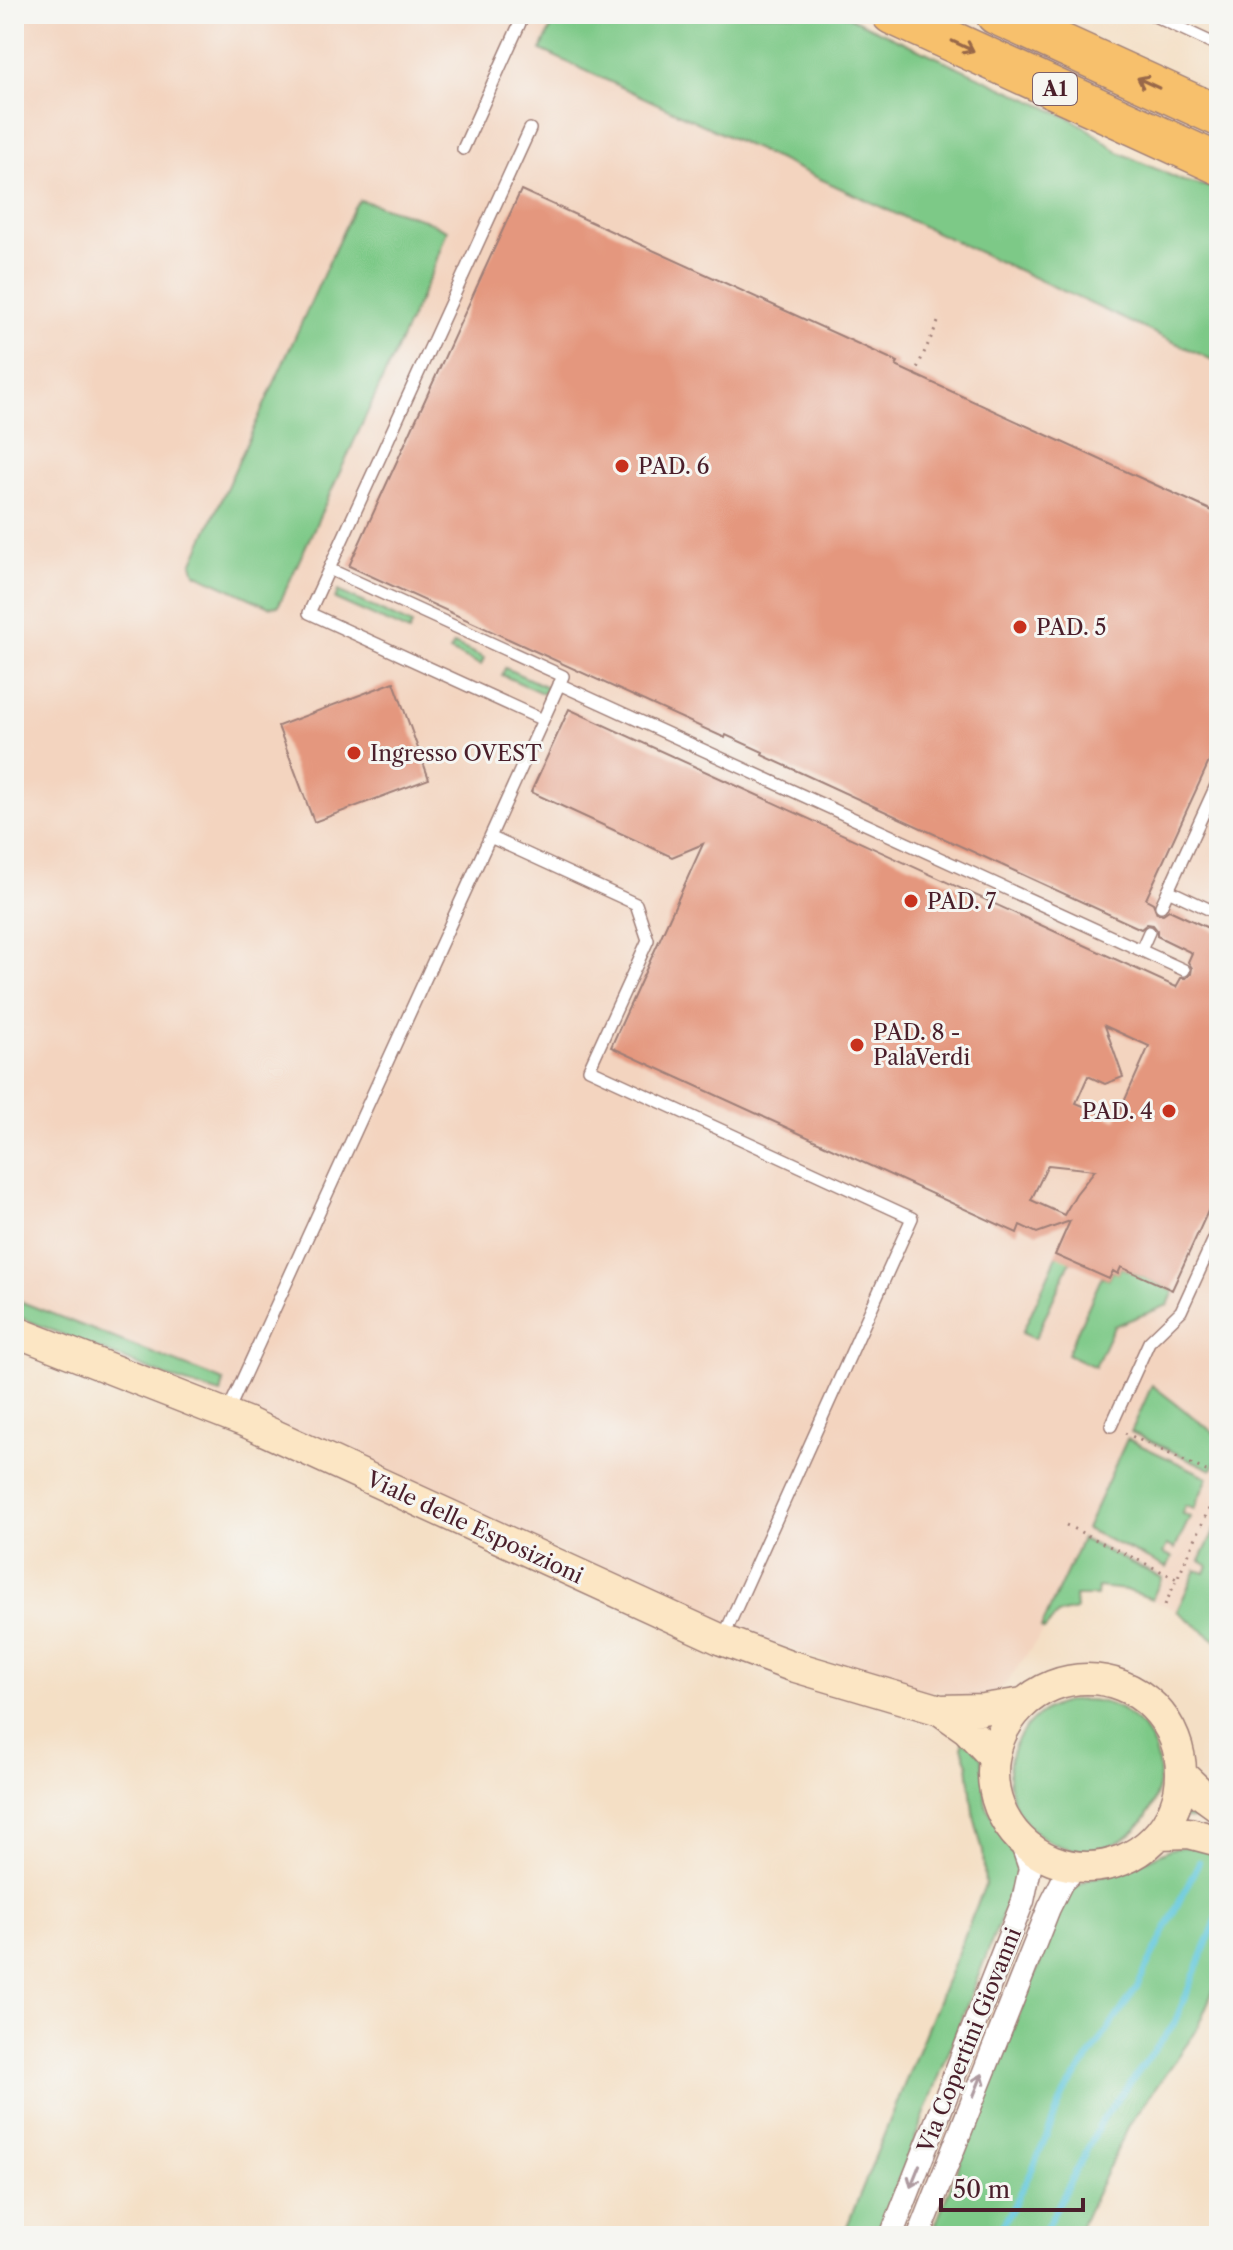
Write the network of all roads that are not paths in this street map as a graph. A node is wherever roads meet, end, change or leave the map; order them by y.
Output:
1 (524, 14) edge
2 (892, 14) edge
3 (996, 14) edge
4 (1150, 14) edge
5 (1219, 46) edge
6 (1219, 116) edge
7 (530, 129) dead end
8 (463, 149) dead end
9 (1219, 164) edge
10 (329, 569) junction
11 (559, 684) junction
12 (543, 720) junction
13 (1219, 779) edge
14 (490, 837) junction
15 (1168, 890) junction
16 (1161, 906) dead end
17 (1219, 914) edge
18 (1149, 932) dead end
19 (1141, 950) junction
20 (1184, 970) dead end
21 (1218, 1234) edge
22 (14, 1331) edge
23 (227, 1414) junction
24 (1111, 1426) road end
25 (722, 1640) junction
26 (1023, 1703) junction
27 (940, 1710) junction
28 (993, 1756) junction
29 (1182, 1775) junction
30 (1219, 1807) edge
31 (1159, 1834) junction
32 (1219, 1841) edge
33 (1021, 1842) junction
34 (1078, 1867) junction
35 (891, 2236) edge
36 (919, 2236) edge

1 - 8 lane
2 -> 9 highway, A1
6 -> 3 highway, A1
4 - 5 lane
7 - 10 lane
10 - 11 lane
10 - 12 lane
11 - 12 lane
11 - 19 lane
12 - 14 lane
13 - 15 lane
14 - 23 lane
14 - 25 lane
15 - 16 lane
15 - 17 lane
18 - 19 lane
19 - 20 lane
21 - 24 lane
22 - 23 street, Viale delle Esposizioni
23 - 25 street, Viale delle Esposizioni
25 - 27 street, Viale delle Esposizioni
26 - 27 street, Viale delle Esposizioni
26 - 28 street, Viale delle Esposizioni
26 - 29 street, Viale delle Esposizioni
27 - 28 street, Viale delle Esposizioni
28 - 33 street, Viale delle Esposizioni
29 - 30 street
29 - 31 street, Viale delle Esposizioni
31 - 32 street
31 - 34 street, Viale delle Esposizioni
33 - 34 street, Viale delle Esposizioni
33 -> 35 street, Via Copertini Giovanni
36 -> 34 street, Via Copertini Giovanni

